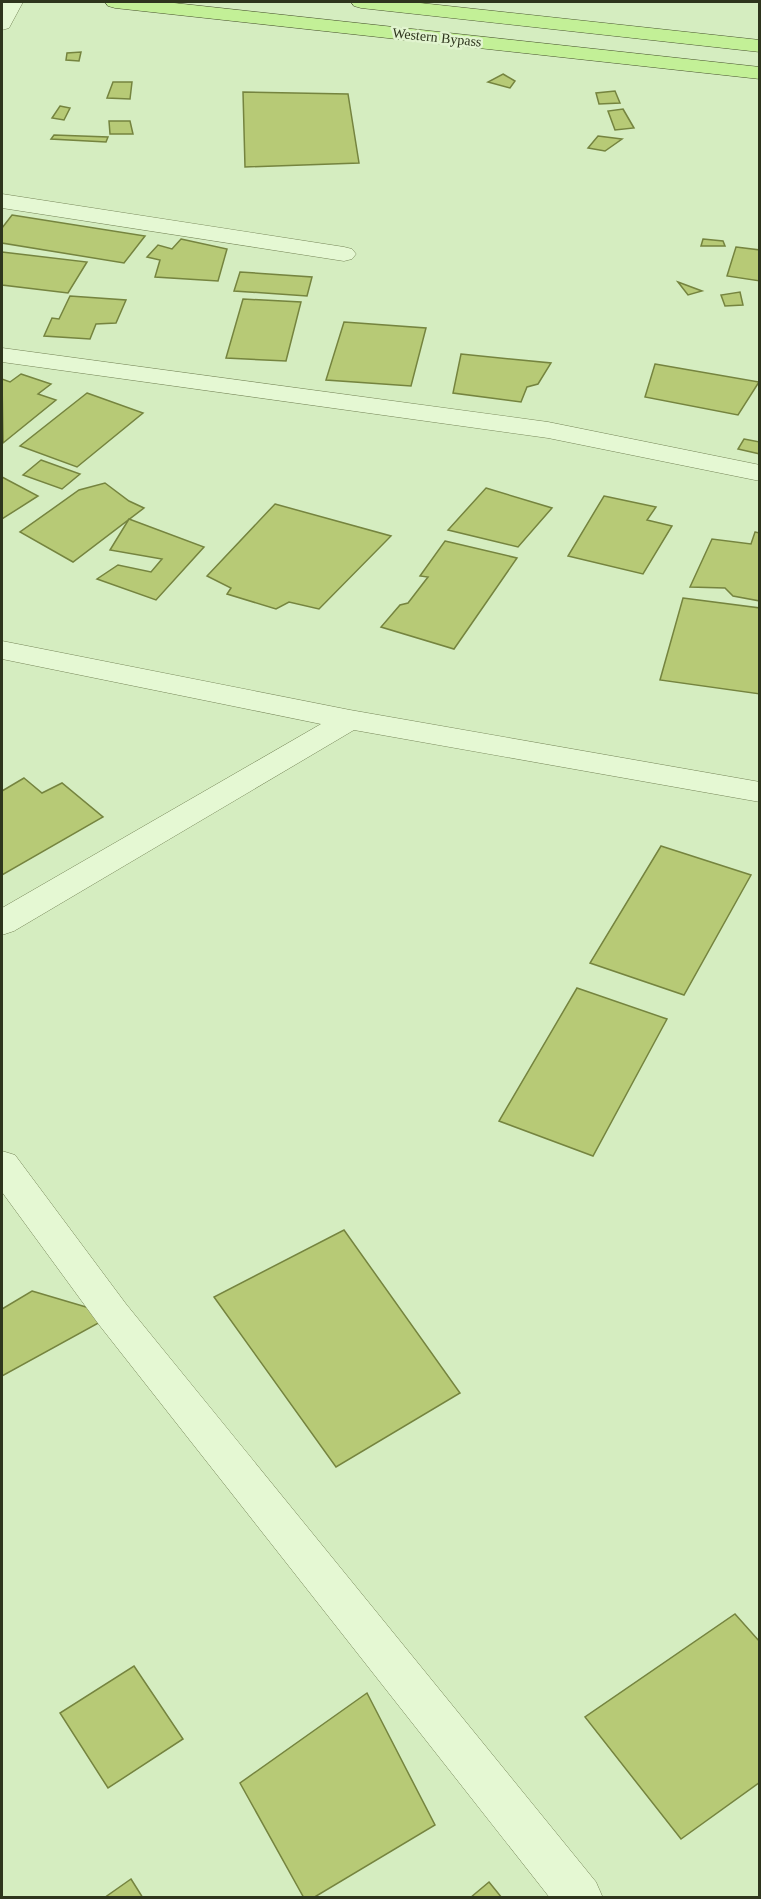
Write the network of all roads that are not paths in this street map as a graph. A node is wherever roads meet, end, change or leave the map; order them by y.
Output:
1 (13, 2) edge
2 (115, 2) edge
3 (361, 2) edge
4 (2, 24) edge
5 (759, 46) edge
6 (759, 74) edge
7 (2, 201) edge
8 (344, 254) dead end
9 (2, 355) edge
10 (759, 473) edge
11 (2, 650) edge
12 (350, 720) junction
13 (759, 792) edge
14 (2, 923) edge
15 (2, 1166) edge
16 (580, 1898) edge

1 - 4 street
2 - 6 main road, Western Bypass
3 - 5 main road, Western Bypass
7 - 8 street
9 - 10 street
11 - 12 street
12 - 13 street
12 - 14 street
15 - 16 street

